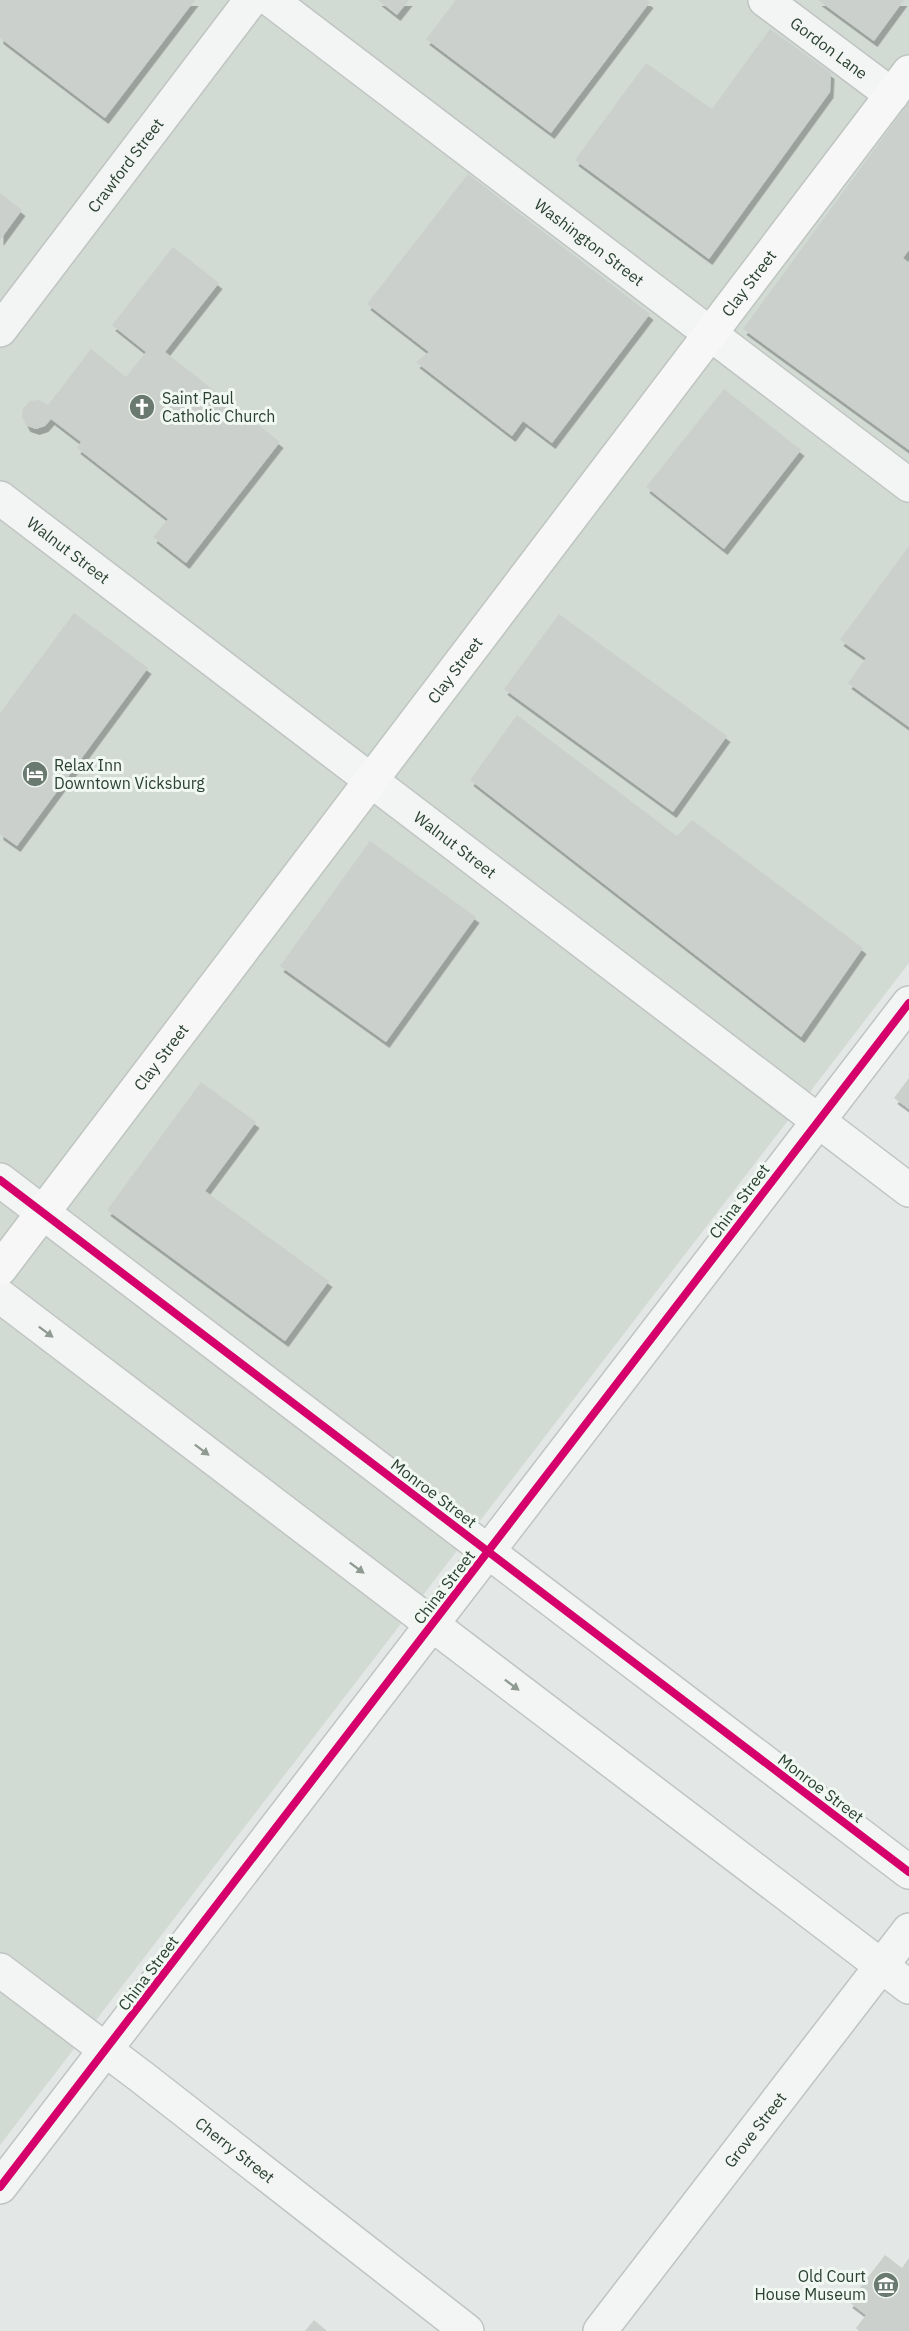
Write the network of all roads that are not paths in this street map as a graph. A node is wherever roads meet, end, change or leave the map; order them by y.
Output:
1 (251, 0) edge
2 (272, 0) edge
3 (765, 0) edge
4 (900, 84) edge
5 (0, 330) edge
6 (712, 334) junction
7 (909, 485) edge
8 (0, 498) edge
9 (372, 781) junction
10 (909, 1003) edge
11 (819, 1120) junction
12 (0, 1180) edge
13 (909, 1190) edge
14 (43, 1212) junction
15 (0, 1269) edge
16 (0, 1296) edge
17 (488, 1551) junction
18 (432, 1625) junction
19 (909, 1872) edge
20 (909, 1930) edge
21 (881, 1966) junction
22 (0, 1970) edge
23 (909, 1987) edge
24 (105, 2050) junction
25 (0, 2187) edge
26 (467, 2331) edge
27 (600, 2331) edge

1 - 5 street, Crawford Street
2 - 6 street, Washington Street
3 - 4 street, Gordon Lane
4 - 6 main road, Clay Street
6 - 7 street, Washington Street
6 - 9 main road, Clay Street
8 - 9 street, Walnut Street
9 - 11 street, Walnut Street
9 - 14 main road, Clay Street
10 - 11 street, China Street
11 - 13 street, Walnut Street
11 - 17 street, China Street
12 - 14 street, Monroe Street
14 - 15 main road, Clay Street
14 - 17 street, Monroe Street
16 -> 18 street
17 - 18 street, China Street
17 - 19 street, Monroe Street
18 -> 21 street
18 - 24 street, China Street
20 - 21 street, Grove Street
21 - 23 street
21 - 27 street, Grove Street
22 - 24 street, Cherry Street
24 - 25 street, China Street
24 - 26 street, Cherry Street

